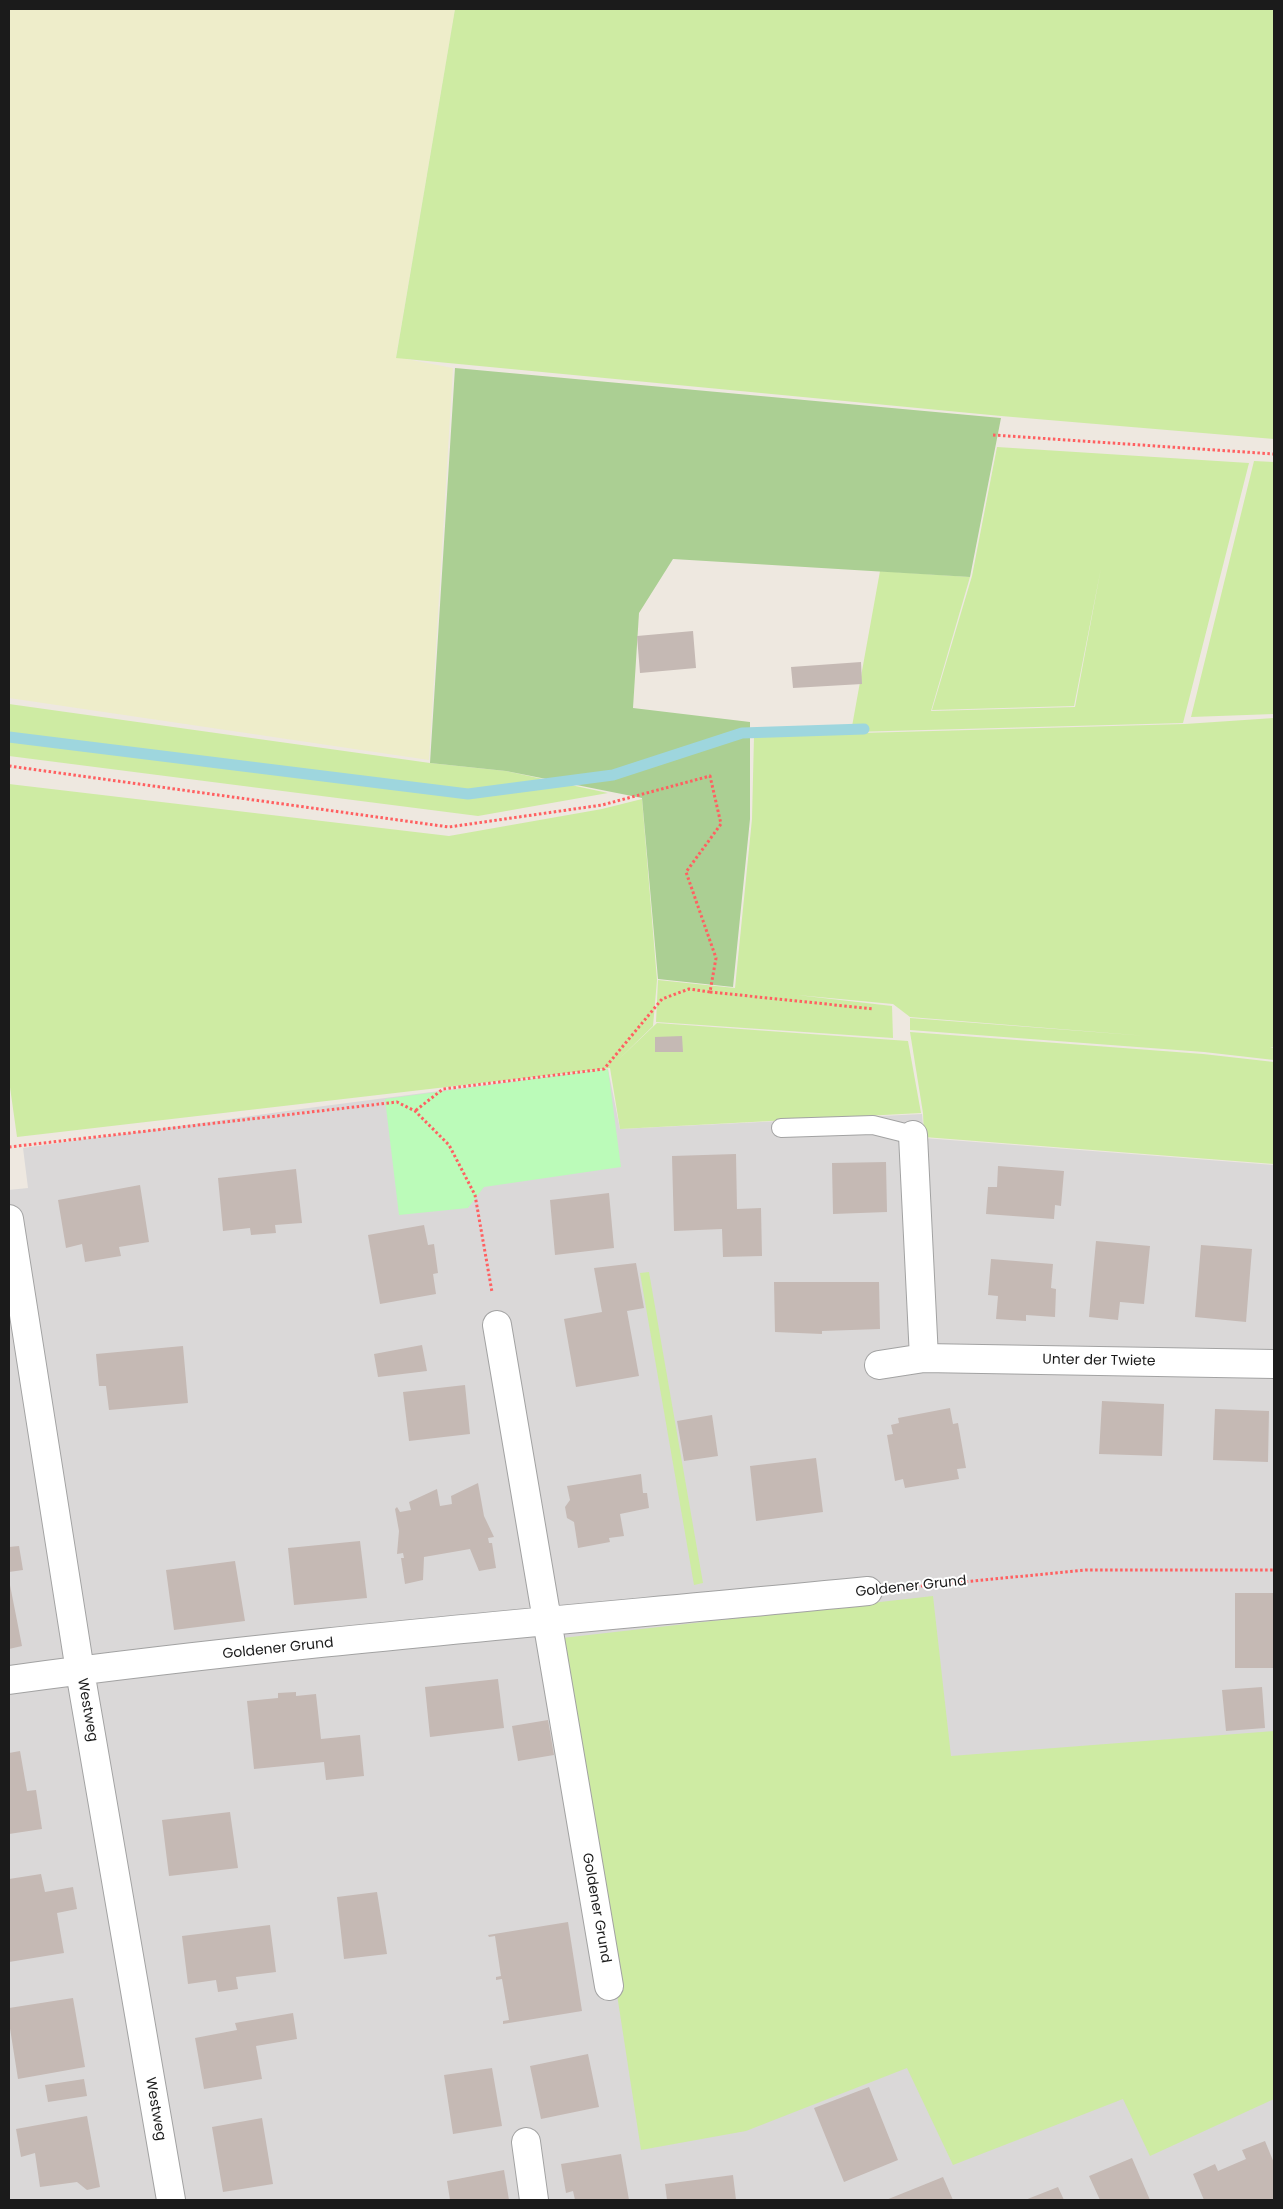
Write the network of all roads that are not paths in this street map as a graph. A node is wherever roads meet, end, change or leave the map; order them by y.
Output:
1 (780, 1128) dead end
2 (913, 1135) joint
3 (9, 1219) edge
4 (497, 1325) road end
5 (924, 1358) junction
6 (879, 1364) dead end
7 (1274, 1364) edge
8 (868, 1591) road end
9 (548, 1623) junction
10 (80, 1671) junction
11 (9, 1680) edge
12 (609, 1986) dead end
13 (526, 2142) dead end
14 (171, 2200) edge
15 (534, 2200) edge

1 - 2 lane
2 - 5 street
3 - 10 street, Westweg
4 - 9 street, Goldener Grund
5 - 6 street, Unter der Twiete
5 - 7 street, Unter der Twiete
8 - 9 street, Goldener Grund
9 - 10 street, Goldener Grund
9 - 12 street, Goldener Grund
10 - 11 street, Goldener Grund
10 - 14 street, Westweg
13 - 15 street

